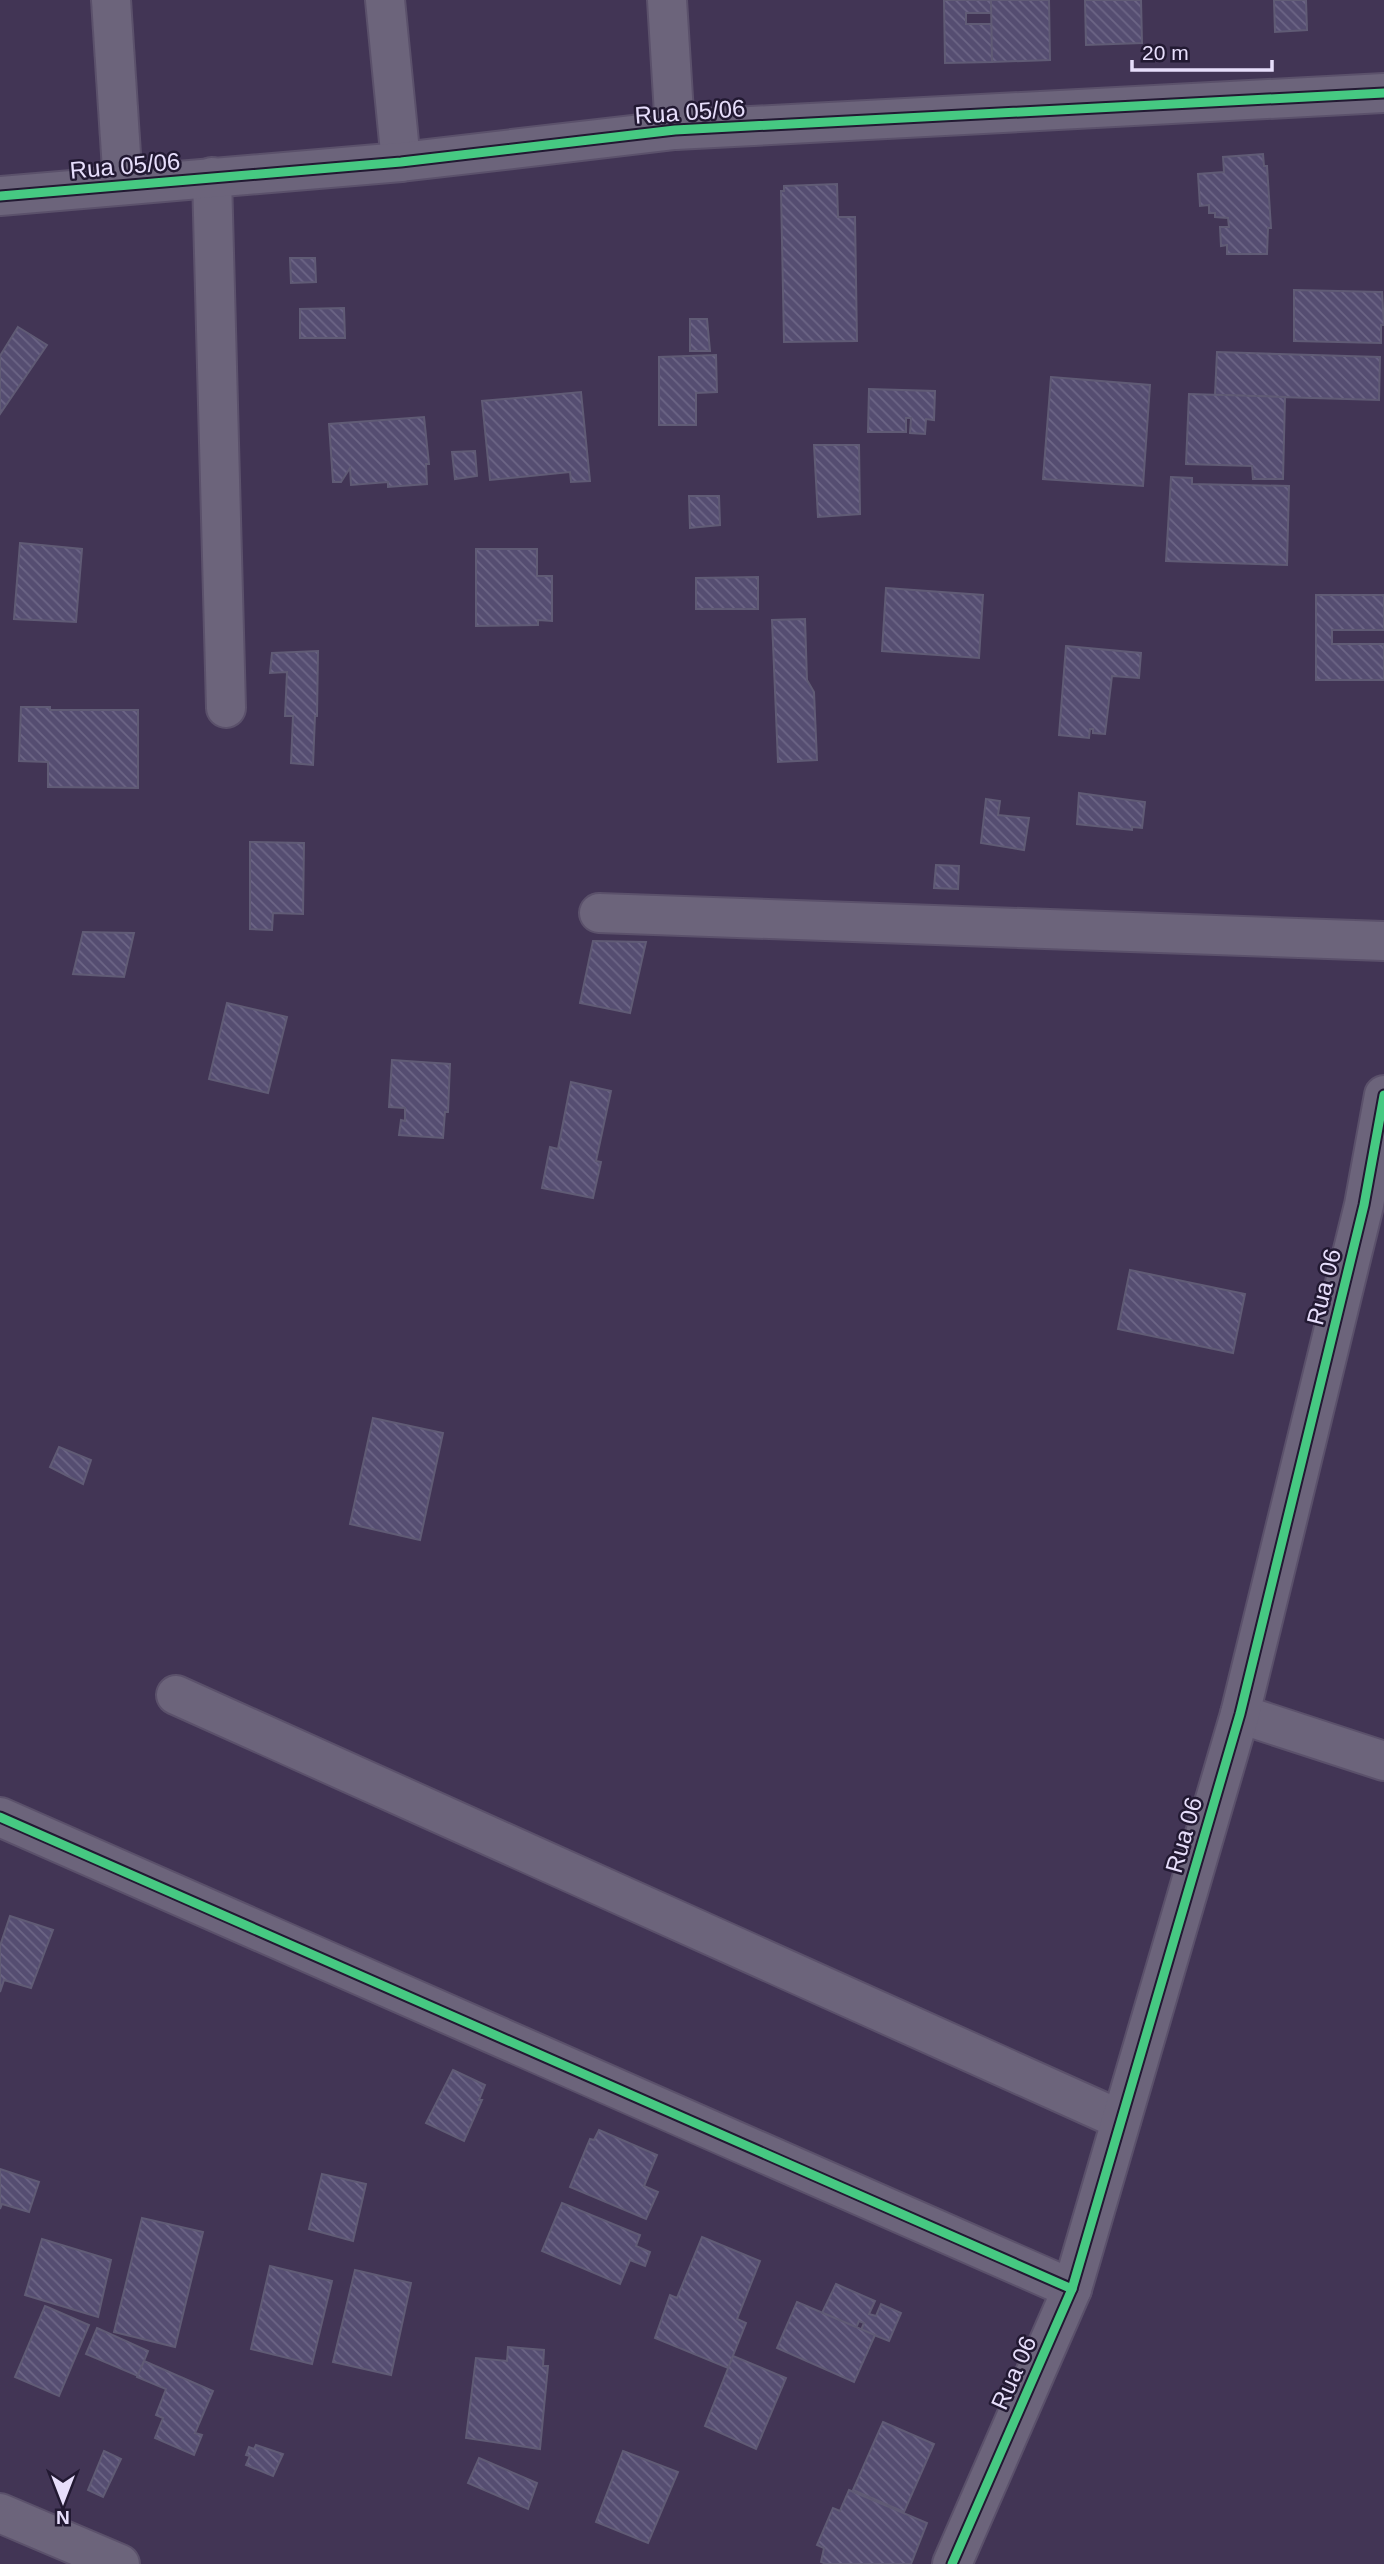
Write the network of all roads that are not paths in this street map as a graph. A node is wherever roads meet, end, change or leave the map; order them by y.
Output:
1 (111, 0) edge
2 (385, 0) edge
3 (667, 0) edge
4 (1384, 93) edge
5 (676, 130) junction
6 (401, 162) junction
7 (212, 177) junction
8 (123, 185) junction
9 (0, 196) edge
10 (226, 708) dead end
11 (599, 913) dead end
12 (1384, 941) edge
13 (1384, 1095) edge
14 (176, 1695) dead end
15 (1240, 1714) junction
16 (1384, 1761) edge
17 (0, 1817) edge
18 (1121, 2120) junction
19 (1072, 2289) junction
20 (0, 2513) edge
21 (120, 2564) edge
22 (952, 2564) edge

1 - 8 street
2 - 6 street
3 - 5 street
4 - 5 street, Rua 05/06
5 - 6 street, Rua 05/06
6 - 7 street, Rua 05/06
7 - 8 street, Rua 05/06
7 - 10 street
8 - 9 street, Rua 05/06
11 - 12 street
13 - 15 street, Rua 06
14 - 18 street
15 - 16 street
15 - 18 street, Rua 06
17 - 19 street
18 - 19 street, Rua 06
19 - 22 street, Rua 06
20 - 21 street

